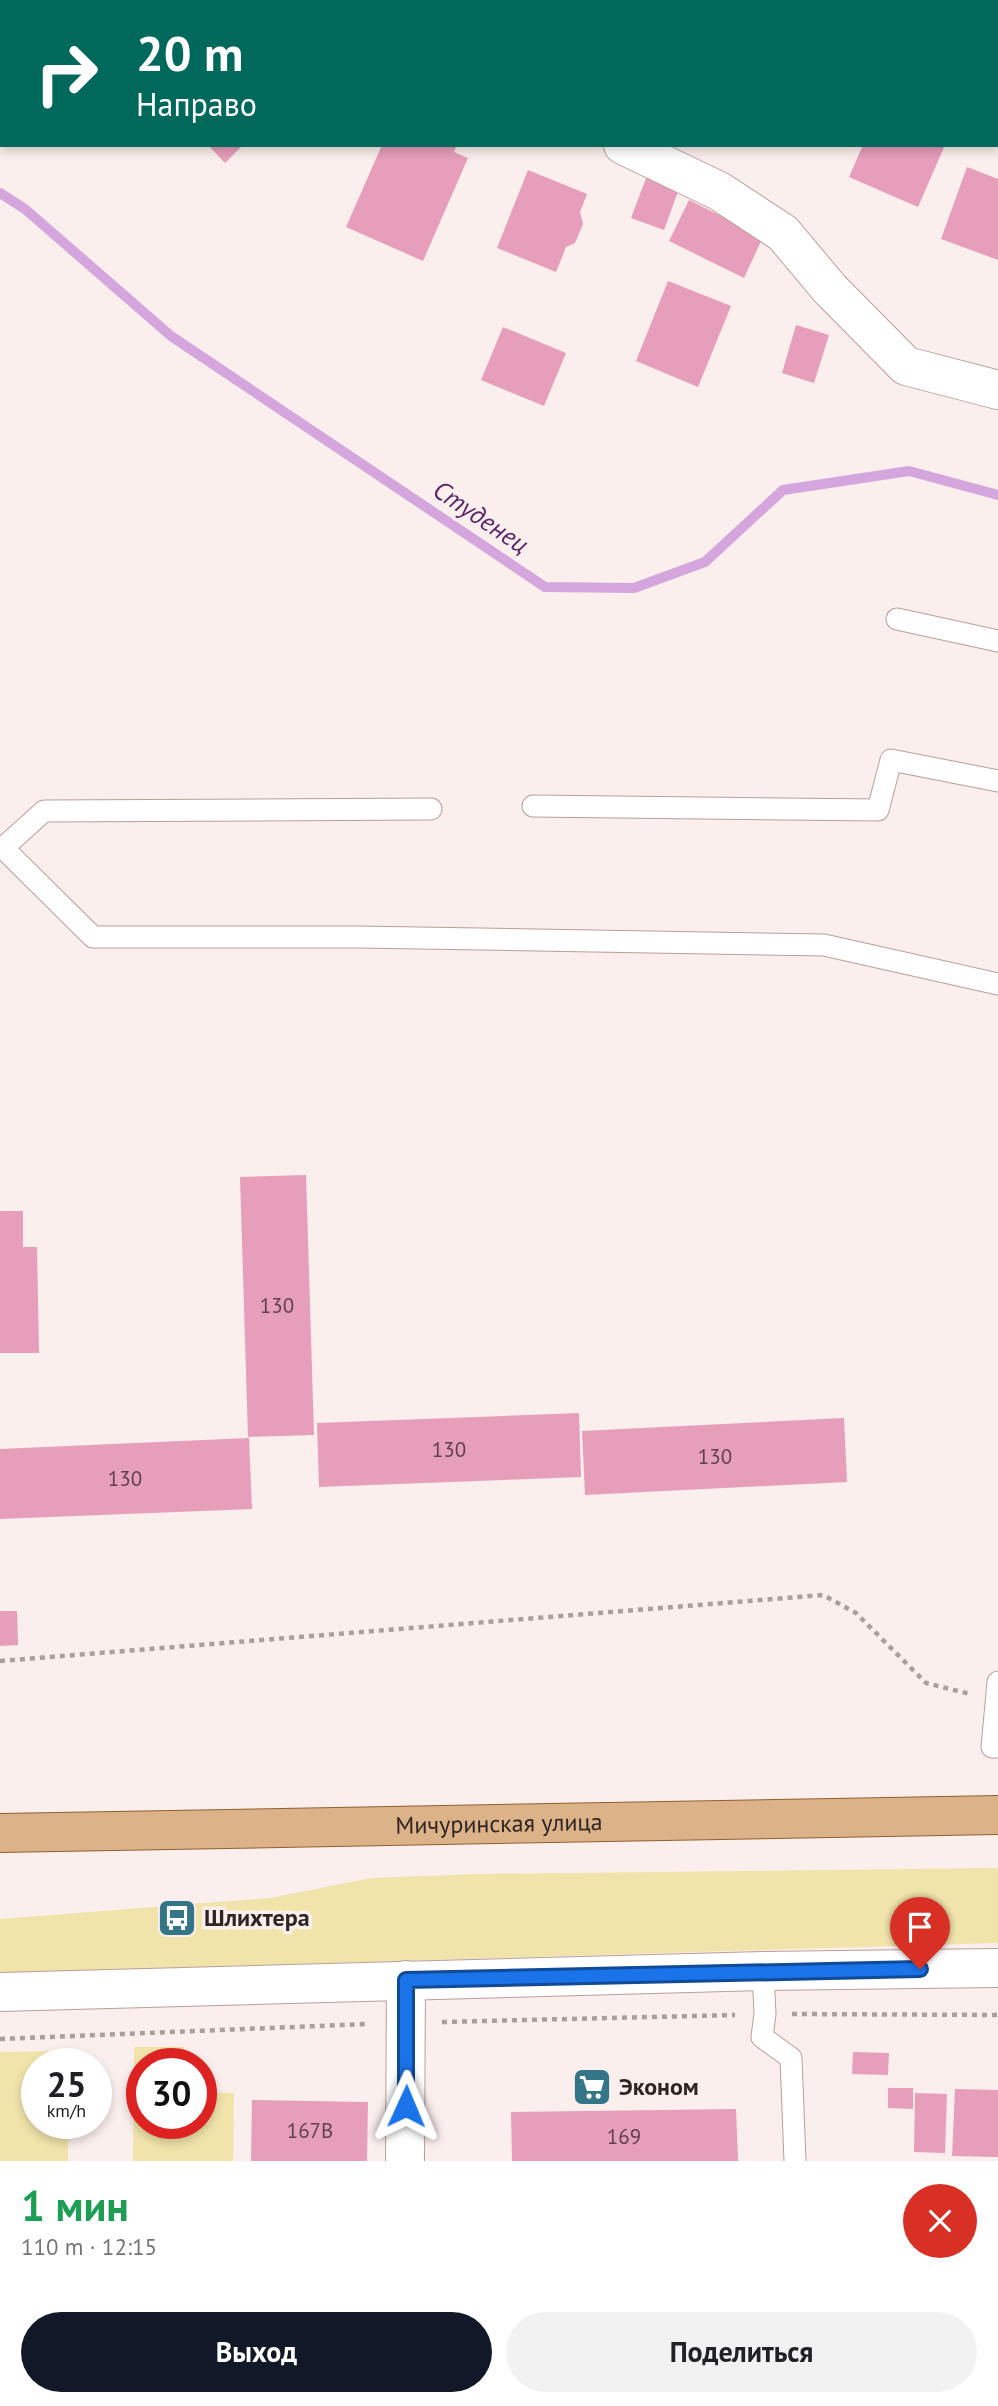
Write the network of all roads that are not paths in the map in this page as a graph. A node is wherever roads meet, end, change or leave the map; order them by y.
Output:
1 (627, 147) edge
2 (998, 390) edge
3 (897, 619) dead end
4 (998, 641) edge
5 (998, 781) edge
6 (533, 806) dead end
7 (431, 808) dead end
8 (998, 984) edge
9 (997, 1691) edge
10 (998, 1747) edge
11 (998, 1815) edge
12 (0, 1833) edge
13 (998, 1968) edge
14 (763, 1971) junction
15 (406, 1980) junction
16 (0, 1992) edge
17 (405, 2161) edge
18 (795, 2161) edge

1 - 2 street
3 - 4 lane
5 - 6 lane
7 - 8 lane
9 - 10 lane
11 - 12 main road, Мичуринская улица
13 - 14 street
14 - 15 street
14 - 18 lane
15 - 16 street
15 - 17 street

